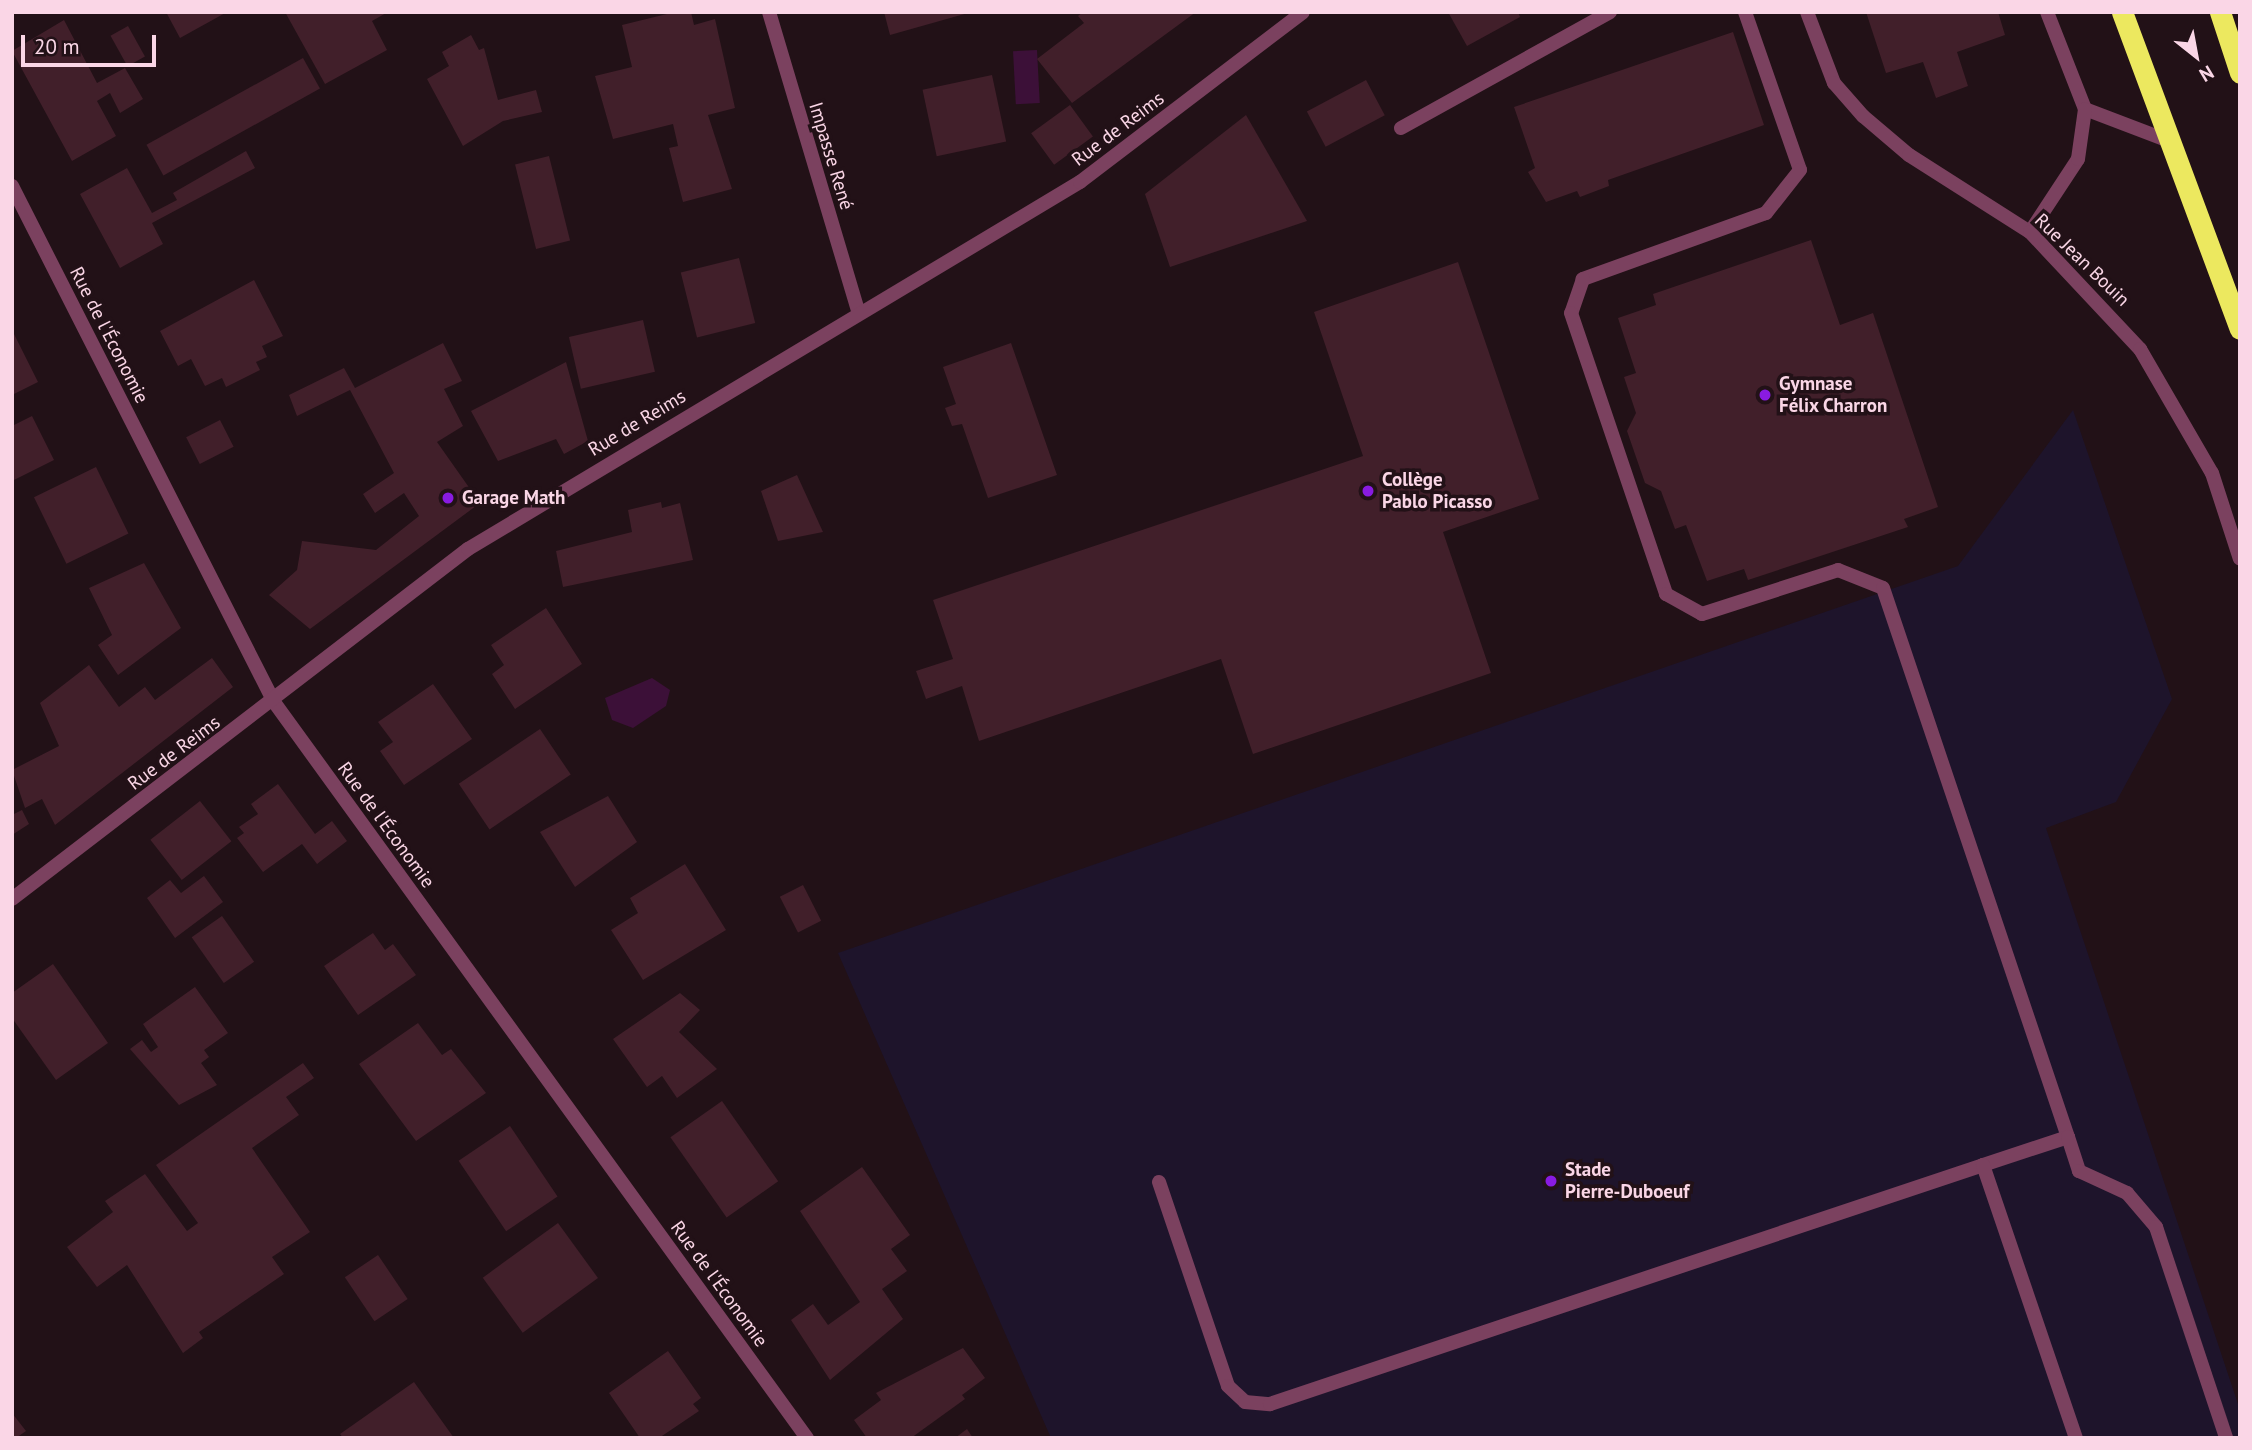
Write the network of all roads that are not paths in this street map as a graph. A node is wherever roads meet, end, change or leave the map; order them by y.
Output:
1 (769, 12) edge
2 (1303, 12) edge
3 (1610, 12) edge
4 (1745, 12) edge
5 (1807, 12) edge
6 (2047, 12) edge
7 (2122, 12) edge
8 (2220, 12) edge
9 (2240, 73) edge
10 (2085, 109) junction
11 (1401, 128) dead end
12 (2164, 139) junction
13 (12, 186) edge
14 (2031, 232) junction
15 (858, 311) junction
16 (2240, 329) edge
17 (2240, 559) edge
18 (274, 702) junction
19 (12, 899) edge
20 (2068, 1138) junction
21 (1983, 1166) junction
22 (1160, 1182) dead end
23 (807, 1438) edge
24 (2076, 1438) edge
25 (2226, 1438) edge

1 - 15 street, Impasse René
2 - 15 street, Rue de Reims
3 - 11 street
4 - 20 street
5 - 14 street, Rue Jean Bouin
6 - 10 street
7 - 12 highway
8 - 9 highway
10 - 12 street
10 - 14 street
12 - 16 highway
13 - 18 street, Rue de l'Économie
14 - 17 street, Rue Jean Bouin
15 - 18 street, Rue de Reims
18 - 19 street, Rue de Reims
18 - 23 street, Rue de l'Économie
20 - 21 street
20 - 25 street
21 - 22 street
21 - 24 street

